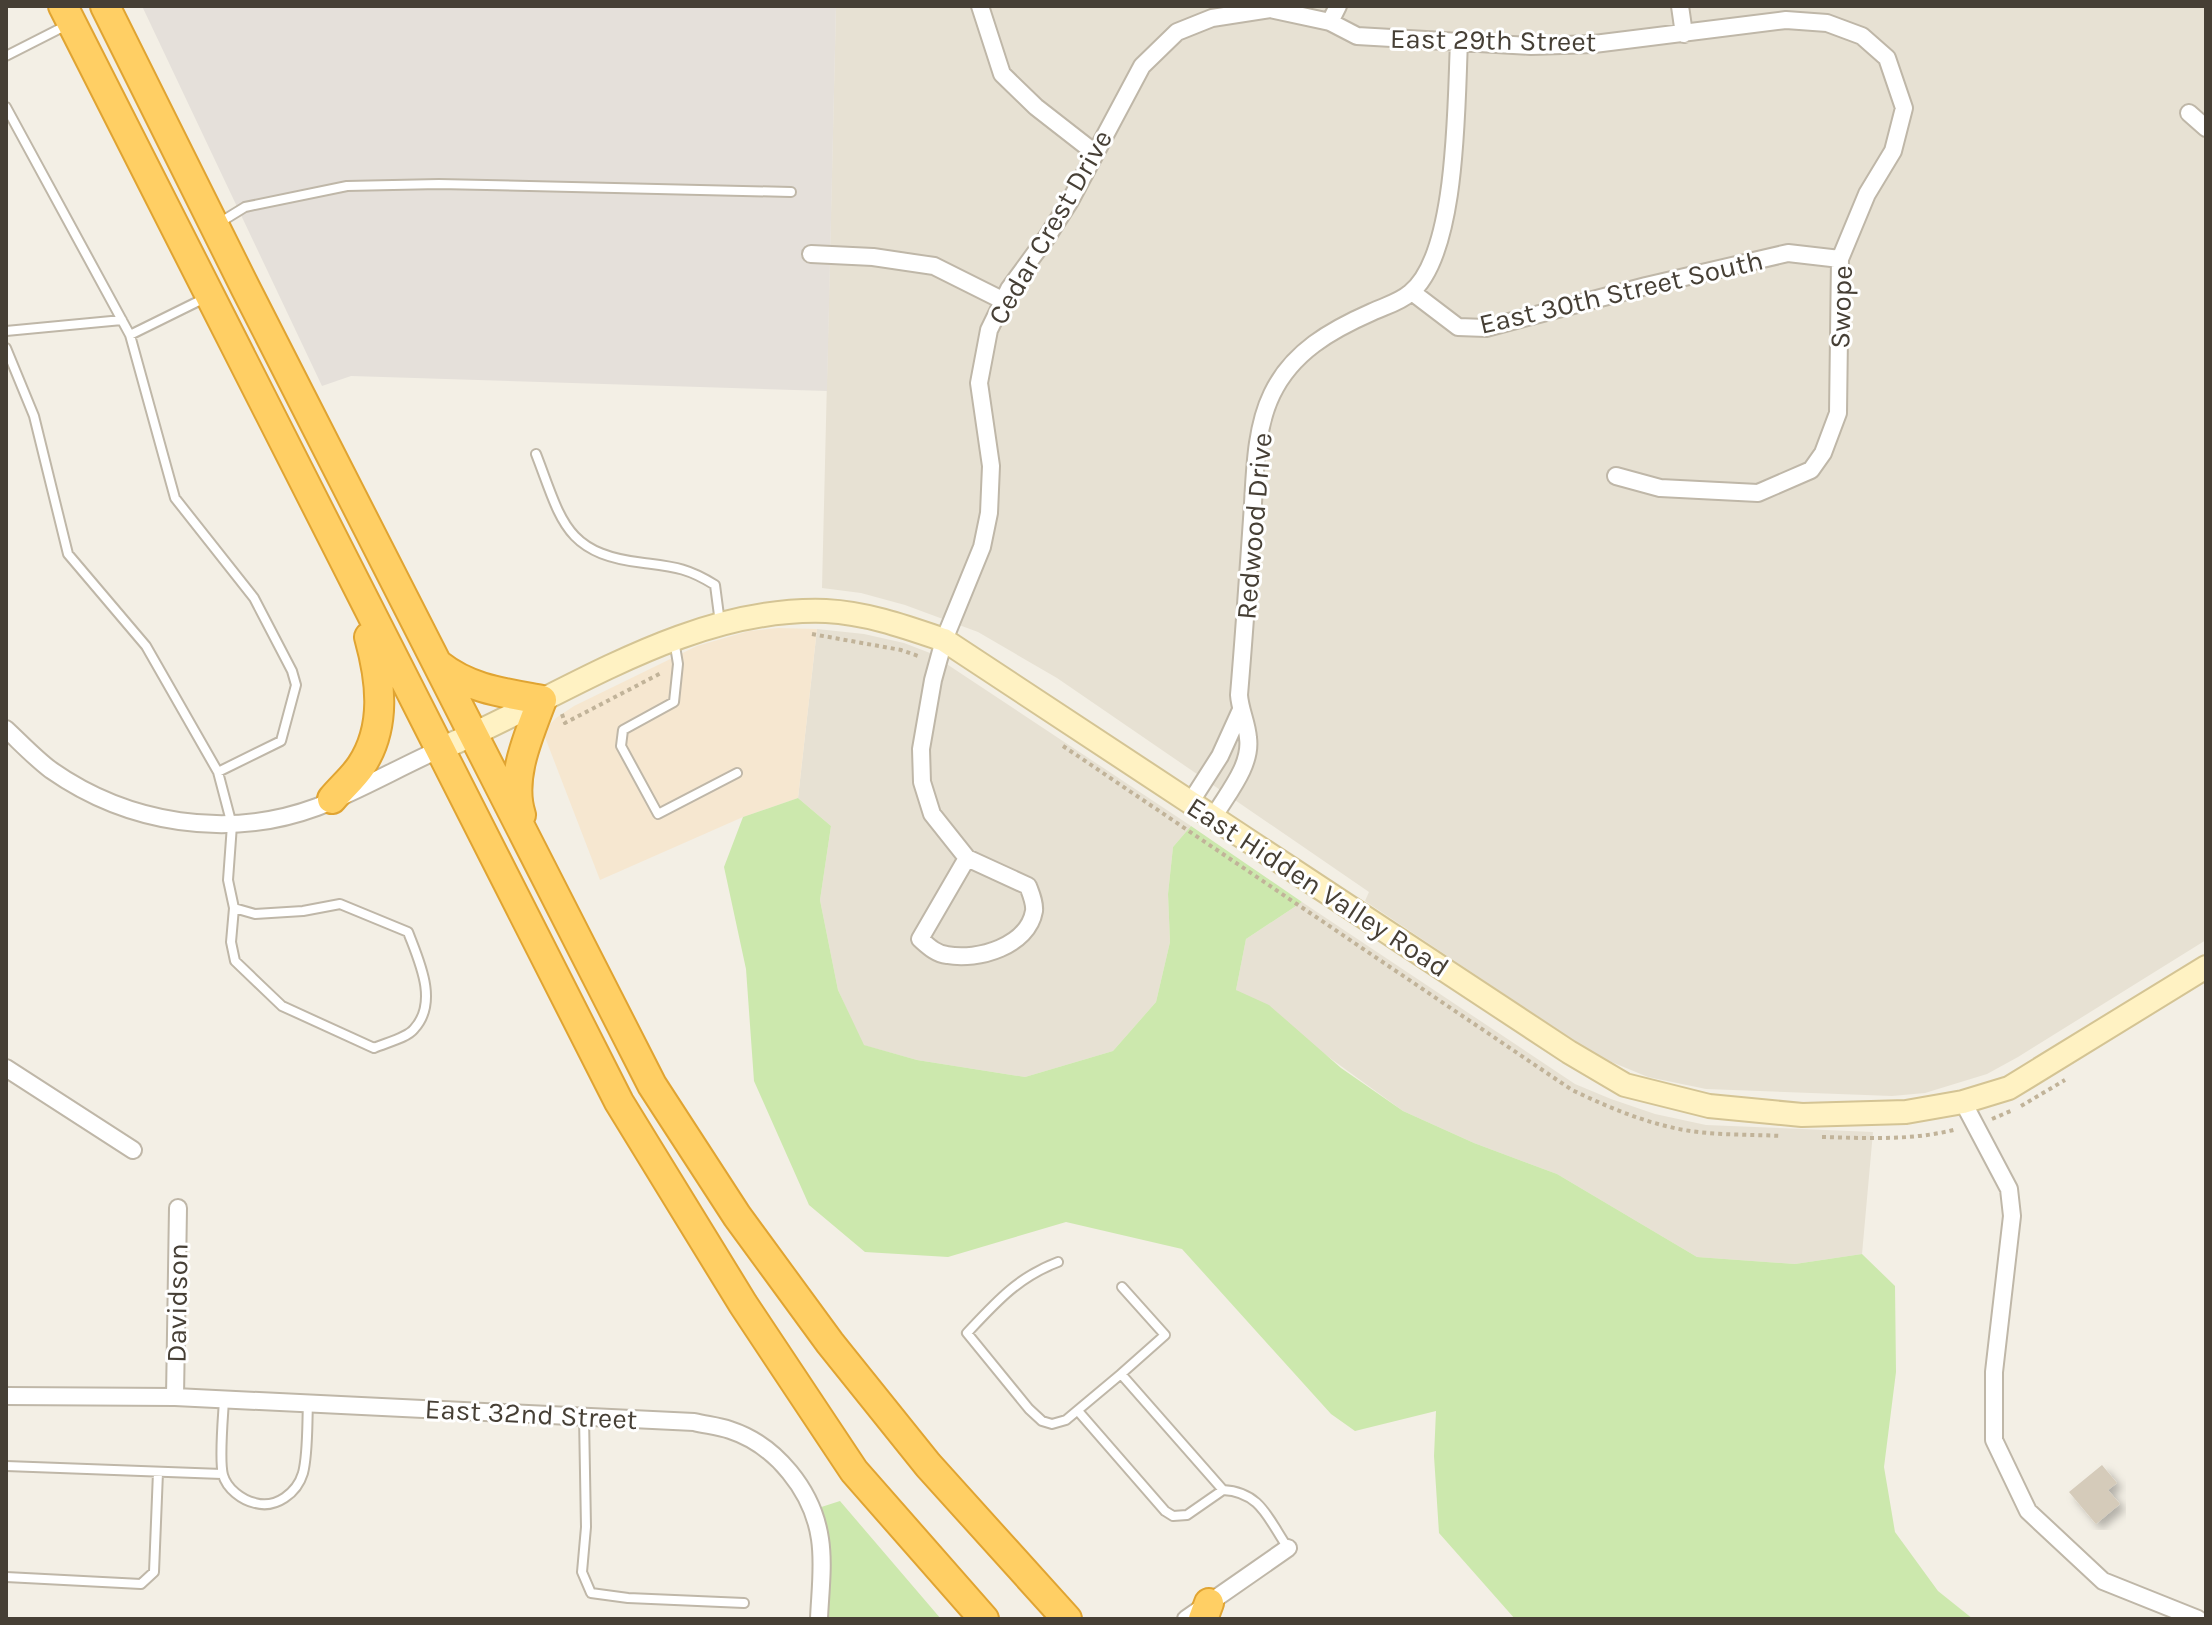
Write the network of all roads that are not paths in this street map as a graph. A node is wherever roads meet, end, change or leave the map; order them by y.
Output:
1 (105, 6) edge
2 (980, 6) edge
3 (1338, 6) edge
4 (1680, 6) edge
5 (68, 14) edge
6 (1330, 22) junction
7 (1684, 34) junction
8 (1459, 42) junction
9 (6, 56) edge
10 (1887, 58) joint
11 (6, 107) edge
12 (2189, 113) dead end
13 (2206, 128) edge
14 (1095, 153) junction
15 (791, 192) dead end
16 (215, 225) junction
17 (811, 254) dead end
18 (1840, 259) junction
19 (1412, 292) junction
20 (210, 296) junction
21 (1004, 301) junction
22 (122, 320) junction
23 (6, 331) edge
24 (130, 335) junction
25 (6, 348) edge
26 (536, 454) dead end
27 (1616, 476) dead end
28 (352, 579) junction
29 (720, 623) junction
30 (674, 639) junction
31 (944, 640) junction
32 (438, 664) junction
33 (542, 700) junction
34 (1240, 712) junction
35 (6, 729) edge
36 (474, 735) junction
37 (438, 750) junction
38 (218, 772) junction
39 (737, 773) dead end
40 (332, 799) junction
41 (1190, 803) junction
42 (1213, 818) junction
43 (232, 825) junction
44 (532, 850) junction
45 (967, 858) junction
46 (234, 908) junction
47 (2206, 967) edge
48 (6, 1068) edge
49 (1963, 1102) junction
50 (133, 1150) dead end
51 (178, 1208) dead end
52 (1058, 1262) dead end
53 (1122, 1287) dead end
54 (1121, 1374) junction
55 (6, 1396) edge
56 (175, 1397) junction
57 (224, 1399) junction
58 (308, 1404) junction
59 (1078, 1411) junction
60 (584, 1417) junction
61 (6, 1466) edge
62 (158, 1472) junction
63 (222, 1474) junction
64 (1223, 1490) junction
65 (1288, 1548) joint
66 (6, 1577) edge
67 (744, 1603) dead end
68 (964, 1606) edge
69 (1199, 1614) edge
70 (819, 1619) edge
71 (984, 1619) edge
72 (1067, 1619) edge
73 (2198, 1619) edge

1 - 16 highway
2 - 14 street
3 - 6 street
4 - 7 street
5 - 9 lane
5 - 20 highway
6 - 8 street, East 29th Street
6 - 14 street, Cedar Crest Drive
7 - 8 street, East 29th Street
7 - 10 street, East 29th Street
8 - 19 street
10 - 18 street, Swope
11 - 22 lane
12 - 13 street
14 - 21 street, Cedar Crest Drive
15 - 16 lane
16 - 32 highway
17 - 21 street
18 - 19 street, East 30th Street South
18 - 27 street, Swope
19 - 34 street, Redwood Drive
20 - 24 lane
20 - 28 highway
21 - 31 street, Cedar Crest Drive
22 - 23 lane
22 - 24 lane
24 - 38 lane
25 - 38 lane
26 - 29 lane
28 - 37 highway
28 - 40 highway
29 - 30 main road, East Hidden Valley Road
29 - 31 main road, East Hidden Valley Road
30 - 33 main road, East Hidden Valley Road
30 - 39 lane
31 - 41 main road, East Hidden Valley Road
31 - 45 street, Cedar Crest Drive
32 - 33 highway
32 - 36 highway
33 - 36 main road, East Hidden Valley Road
33 - 44 highway
34 - 41 street, Redwood Drive
34 - 42 street, Redwood Drive
35 - 43 street
36 - 37 main road, East Hidden Valley Road
36 - 44 highway
37 - 40 street
37 - 68 highway
38 - 43 lane
40 - 43 street
41 - 42 main road, East Hidden Valley Road
42 - 49 main road, East Hidden Valley Road
43 - 46 lane
44 - 72 highway
45 - 45 street
46 - 46 lane
47 - 49 main road, East Hidden Valley Road
48 - 50 street
49 - 73 street
51 - 56 street, Davidson
52 - 59 lane
53 - 54 lane
54 - 59 lane
54 - 64 lane
55 - 56 street, East 32nd Street
56 - 57 street, East 32nd Street
57 - 58 street, East 32nd Street
57 - 63 lane
58 - 60 street, East 32nd Street
58 - 63 lane
59 - 64 lane
60 - 67 lane
60 - 70 street, East 32nd Street
61 - 62 lane
62 - 63 lane
62 - 66 lane
64 - 65 lane
65 - 69 street
68 - 71 highway

